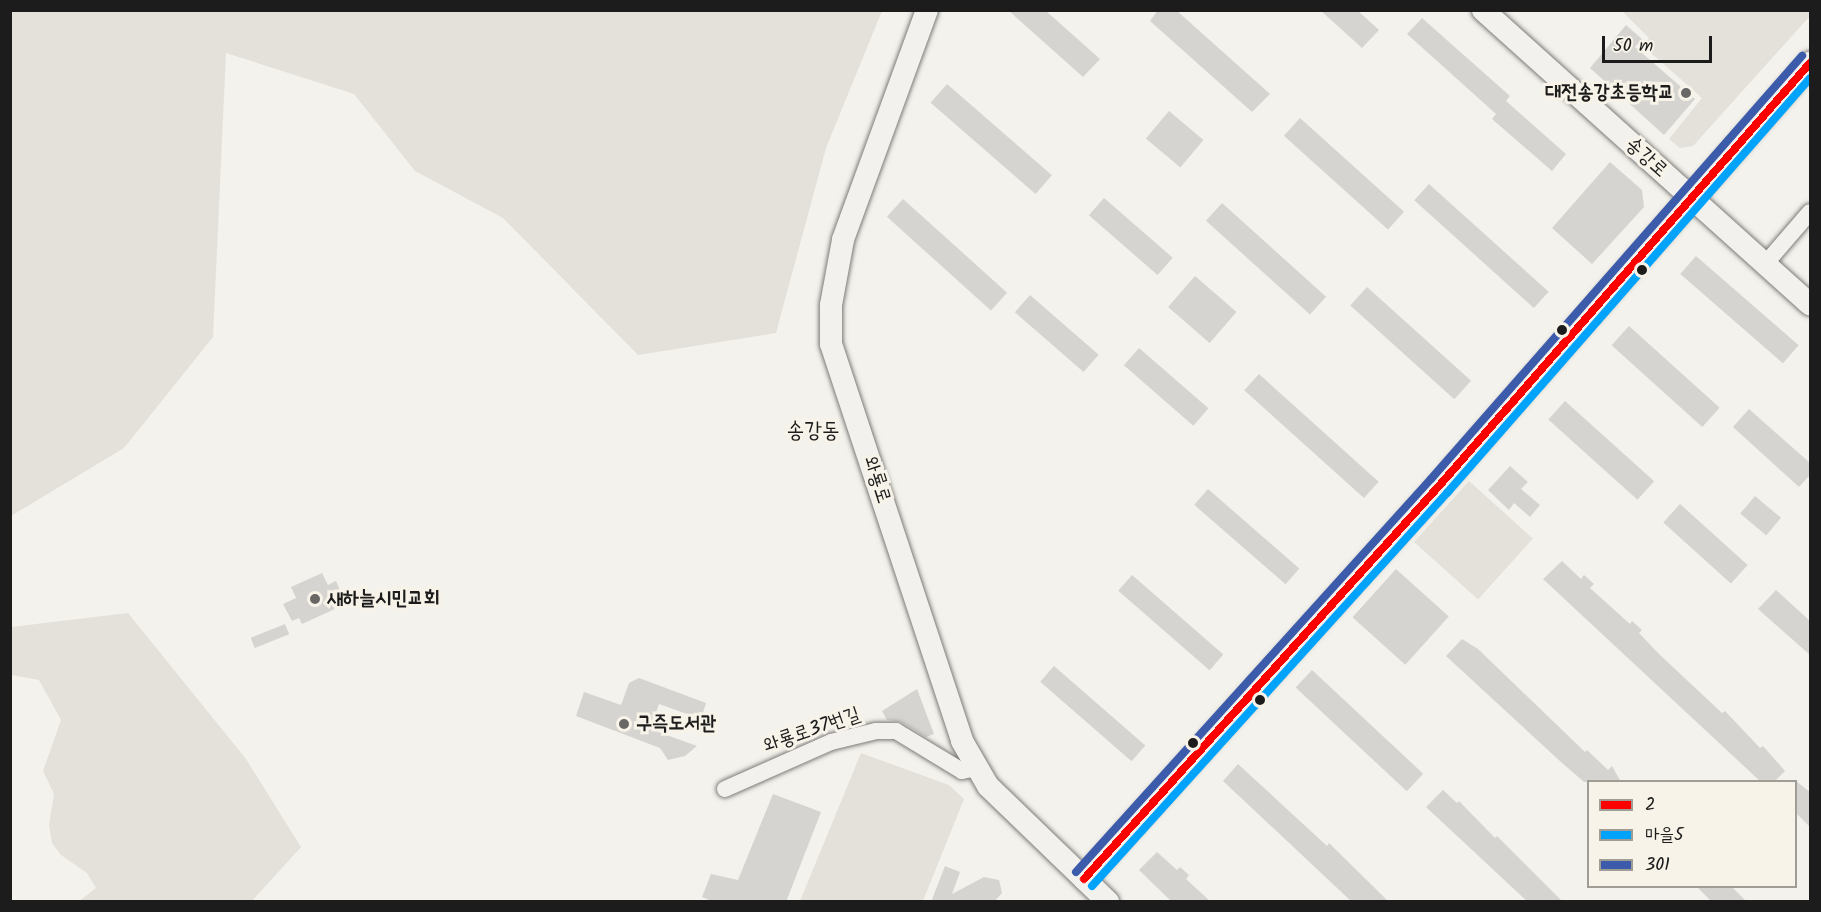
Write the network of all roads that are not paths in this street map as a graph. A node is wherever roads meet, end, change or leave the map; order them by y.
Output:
1 (927, 10) edge
2 (1483, 10) edge
3 (1810, 63) edge
4 (1691, 199) junction
5 (1810, 212) edge
6 (1766, 263) junction
7 (1810, 304) edge
8 (977, 768) junction
9 (725, 789) dead end
10 (1084, 879) junction
11 (1108, 902) edge

1 - 8 main road, 와룡로
2 - 4 main road, 송강로
3 - 4 main road
4 - 6 main road, 송강로
4 - 10 main road
5 - 6 street
6 - 7 main road, 송강로
8 - 9 street, 와룡로37번길
8 - 10 main road, 와룡로
10 - 11 main road, 와룡로

